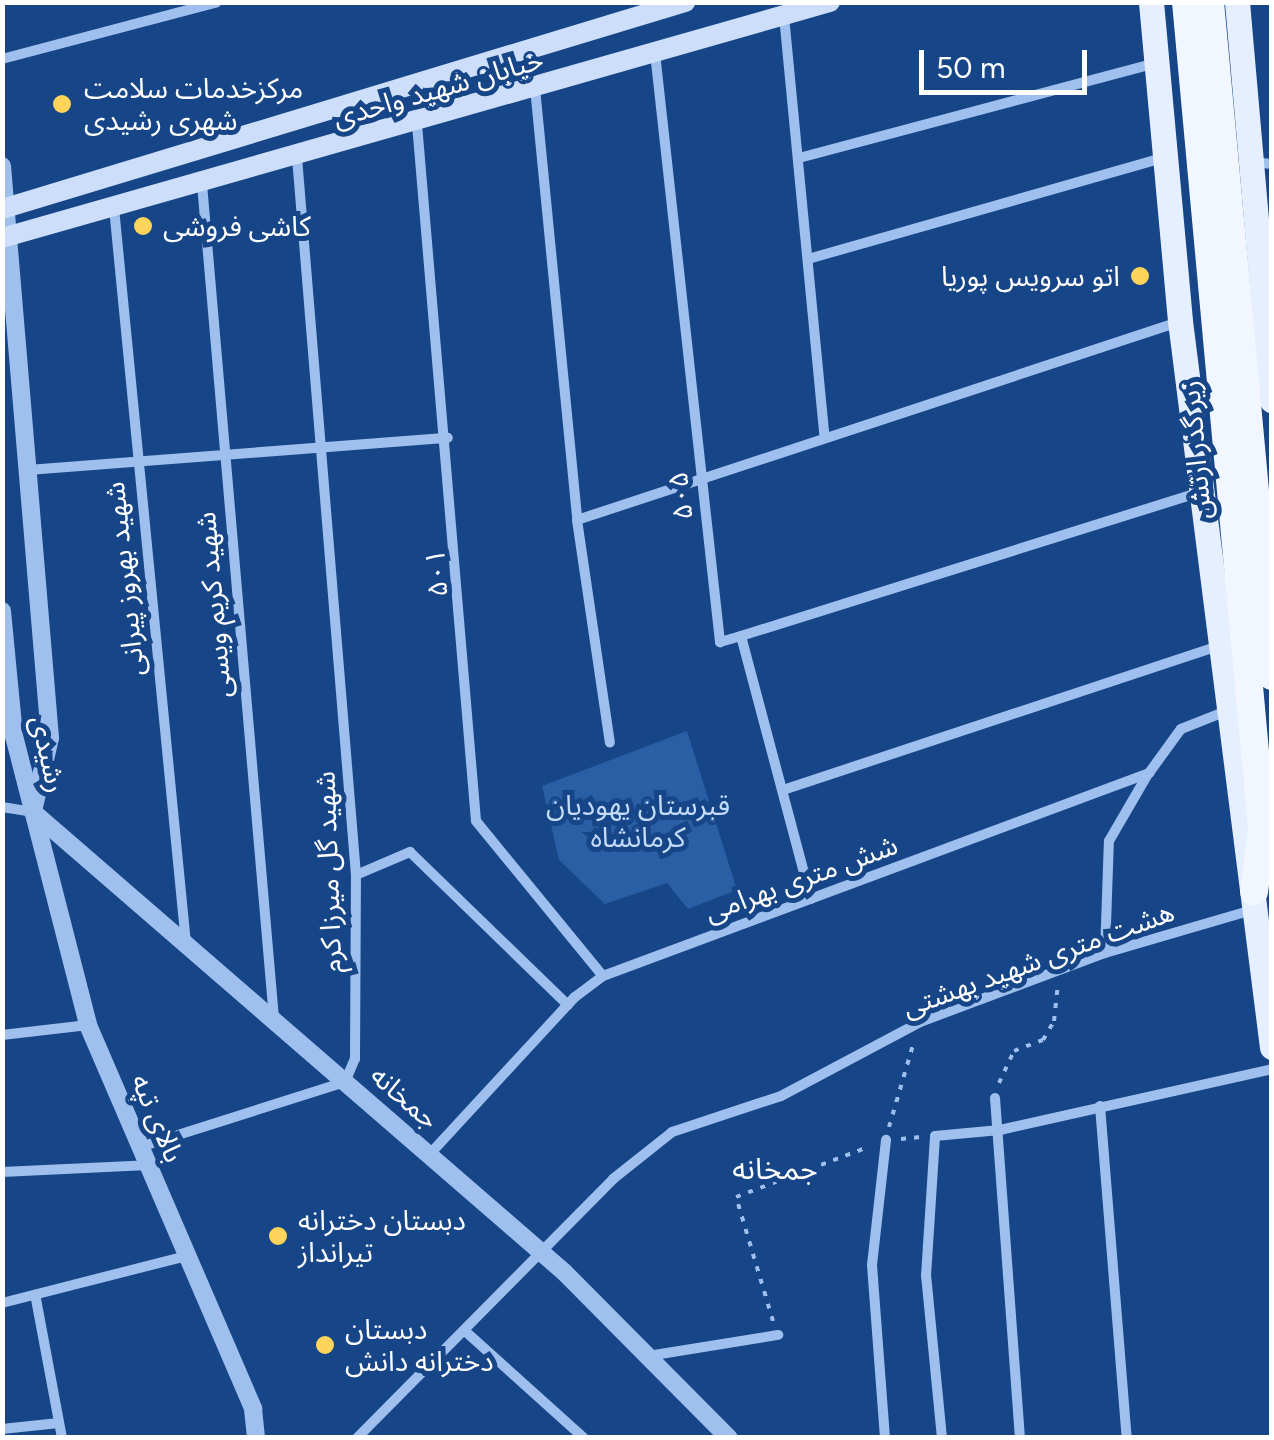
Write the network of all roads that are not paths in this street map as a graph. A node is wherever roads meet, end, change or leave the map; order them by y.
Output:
1 (217, 2) edge
2 (686, 2) edge
3 (830, 2) edge
4 (1150, 2) edge
5 (1186, 2) edge
6 (1210, 2) edge
7 (1237, 2) edge
8 (646, 8) edge
9 (784, 16) junction
10 (655, 52) junction
11 (2, 58) edge
12 (1156, 63) junction
13 (534, 88) junction
14 (417, 124) junction
15 (297, 158) junction
16 (799, 158) junction
17 (1165, 158) junction
18 (1261, 163) edge
19 (2, 166) edge
20 (202, 184) junction
21 (4, 208) edge
22 (114, 208) junction
23 (6, 238) edge
24 (1265, 256) edge
25 (808, 259) junction
26 (7, 267) edge
27 (1180, 321) junction
28 (1269, 345) edge
29 (1272, 400) edge
30 (448, 438) junction
31 (825, 438) junction
32 (318, 444) junction
33 (221, 453) junction
34 (134, 461) junction
35 (28, 470) junction
36 (701, 479) junction
37 (1200, 492) junction
38 (577, 520) junction
39 (2, 611) edge
40 (741, 636) junction
41 (1220, 646) junction
42 (1272, 676) edge
43 (6, 690) edge
44 (1229, 710) junction
45 (610, 743) dead end
46 (1149, 774) junction
47 (783, 790) junction
48 (2, 807) edge
49 (33, 812) junction
50 (356, 875) junction
51 (811, 898) junction
52 (1255, 900) junction
53 (186, 944) junction
54 (1105, 953) junction
55 (603, 976) junction
56 (568, 1005) junction
57 (274, 1021) junction
58 (88, 1025) junction
59 (2, 1035) edge
60 (1272, 1047) edge
61 (1272, 1069) edge
62 (346, 1082) junction
63 (995, 1098) road end
64 (1100, 1106) junction
65 (1000, 1130) junction
66 (886, 1140) road end
67 (429, 1155) junction
68 (144, 1156) junction
69 (2, 1172) edge
70 (540, 1251) junction
71 (187, 1256) junction
72 (36, 1299) junction
73 (2, 1304) edge
74 (465, 1331) junction
75 (778, 1335) road end
76 (648, 1356) junction
77 (59, 1423) junction
78 (2, 1429) edge
79 (62, 1438) edge
80 (256, 1438) edge
81 (357, 1438) edge
82 (584, 1438) edge
83 (729, 1438) edge
84 (885, 1438) edge
85 (942, 1438) edge
86 (1020, 1438) edge
87 (1127, 1438) edge

1 - 11 street
2 - 8 main road, خیابان شهید واحدی
3 - 9 main road, خیابان شهید واحدی
4 - 12 main road
5 - 52 highway, زیر گذر ارتش
6 - 42 highway, زیر گذر ارتش
7 - 18 main road
8 - 21 main road, خیابان شهید واحدی
9 - 10 main road, خیابان شهید واحدی
9 - 16 street
10 - 13 main road, خیابان شهید واحدی
10 - 36 street, ۵۰۵
12 - 16 street
12 - 17 main road
13 - 14 main road, خیابان شهید واحدی
13 - 38 street
14 - 15 main road, خیابان شهید واحدی
14 - 30 street, ۵۰۱
15 - 20 main road, خیابان شهید واحدی
15 - 32 street, شهید گل میرزا کرم
16 - 25 street
17 - 25 street
17 - 27 main road
18 - 24 main road
19 - 21 street, رشیدی
20 - 22 main road, خیابان شهید واحدی
20 - 33 street, شهید کریم ویسی
21 - 23 street, رشیدی
22 - 23 main road, خیابان شهید واحدی
22 - 34 street, شهید بهروز پیرانی
23 - 26 street, رشیدی
24 - 28 main road
25 - 31 street
26 - 35 street, رشیدی
27 - 31 street
27 - 37 main road
28 - 29 main road
30 - 32 street
30 - 55 street, ۵۰۱
31 - 36 street
32 - 33 street
32 - 50 street, شهید گل میرزا کرم
33 - 34 street
33 - 57 street, شهید کریم ویسی
34 - 35 street
34 - 53 street, شهید بهروز پیرانی
35 - 49 street, رشیدی
36 - 38 street
36 - 40 street, ۵۰۵
37 - 40 street
37 - 41 main road
38 - 45 street
39 - 43 street, رشیدی
40 - 47 street
41 - 44 main road
41 - 47 street
43 - 49 street, رشیدی
44 - 46 street
44 - 52 main road
46 - 51 street, شش متری بهرامی
46 - 54 street
47 - 51 street
48 - 49 street
49 - 53 street, جمخانه
49 - 58 street, بالای تپه
50 - 56 street
50 - 62 street, شهید گل میرزا کرم
51 - 55 street, شش متری بهرامی
52 - 54 street, هشت متری شهید بهشتی
52 - 60 main road
53 - 57 street, جمخانه
54 - 70 street, هشت متری شهید بهشتی
55 - 56 street, شش متری بهرامی
56 - 67 street, شش متری بهرامی
57 - 62 street, جمخانه
58 - 59 street
58 - 68 street, بالای تپه
61 - 64 street
62 - 67 street, جمخانه
62 - 68 street
63 - 65 street
64 - 65 street
64 - 87 street
65 - 85 street
65 - 86 street
66 - 84 street
67 - 70 street, جمخانه
68 - 69 street
68 - 71 street, بالای تپه
70 - 74 street, هشت متری شهید بهشتی
70 - 76 street, جمخانه
71 - 72 street
71 - 80 street, بالای تپه
72 - 73 street
72 - 77 street
74 - 81 street, هشت متری شهید بهشتی
74 - 82 street
75 - 76 street
76 - 83 street, جمخانه
77 - 78 street
77 - 79 street

